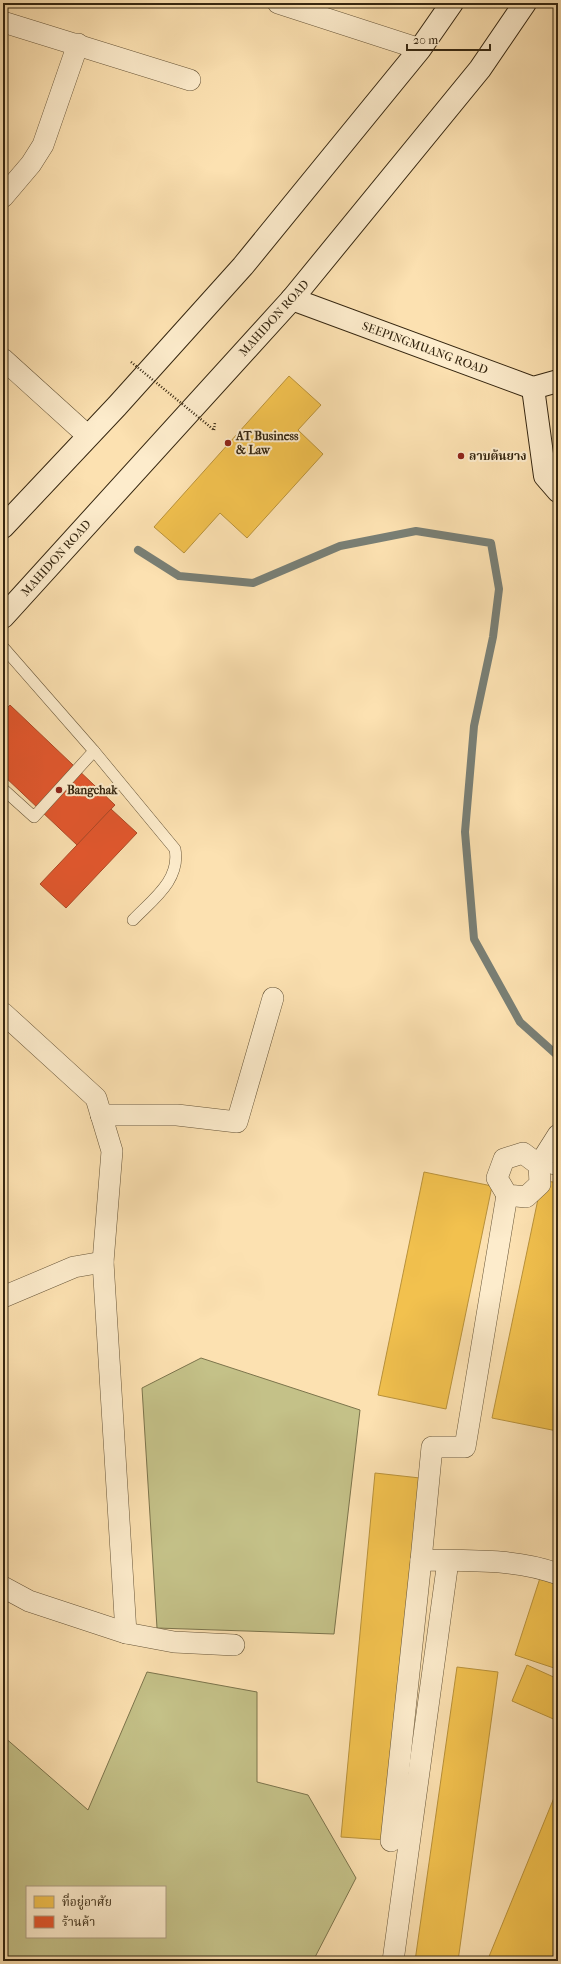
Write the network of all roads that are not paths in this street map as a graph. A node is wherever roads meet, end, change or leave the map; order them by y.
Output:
1 (278, 3) edge
2 (452, 3) edge
3 (525, 3) edge
4 (3, 22) edge
5 (78, 44) junction
6 (420, 49) junction
7 (190, 80) dead end
8 (3, 197) edge
9 (292, 299) junction
10 (3, 359) edge
11 (558, 381) edge
12 (533, 388) junction
13 (88, 436) junction
14 (558, 491) edge
15 (3, 527) edge
16 (3, 617) edge
17 (3, 647) edge
18 (94, 751) junction
19 (3, 789) edge
20 (133, 920) dead end
21 (273, 998) dead end
22 (3, 1012) edge
23 (101, 1115) junction
24 (558, 1135) edge
25 (549, 1168) edge
26 (507, 1195) junction
27 (103, 1262) junction
28 (3, 1297) edge
29 (421, 1560) junction
30 (448, 1561) junction
31 (558, 1574) edge
32 (3, 1587) edge
33 (126, 1632) junction
34 (234, 1645) dead end
35 (391, 1842) dead end
36 (393, 1961) edge

1 - 6 street
2 - 6 main road
3 - 9 main road, MAHIDON ROAD
4 - 5 street
5 - 7 street
5 - 8 street
6 - 13 main road
9 - 12 main road, SEEPINGMUANG ROAD
9 - 16 main road, MAHIDON ROAD
10 - 13 street
11 - 12 main road
12 - 14 main road
13 - 15 main road
17 - 18 lane
18 - 19 lane
18 - 20 lane
21 - 23 street
22 - 23 street
23 - 27 street
24 - 25 street
25 - 26 street
25 - 26 street
26 - 29 street
27 - 28 street
27 - 33 street
29 - 30 street
29 - 35 street
30 - 31 street
30 - 36 street
32 - 33 street
33 - 34 street

